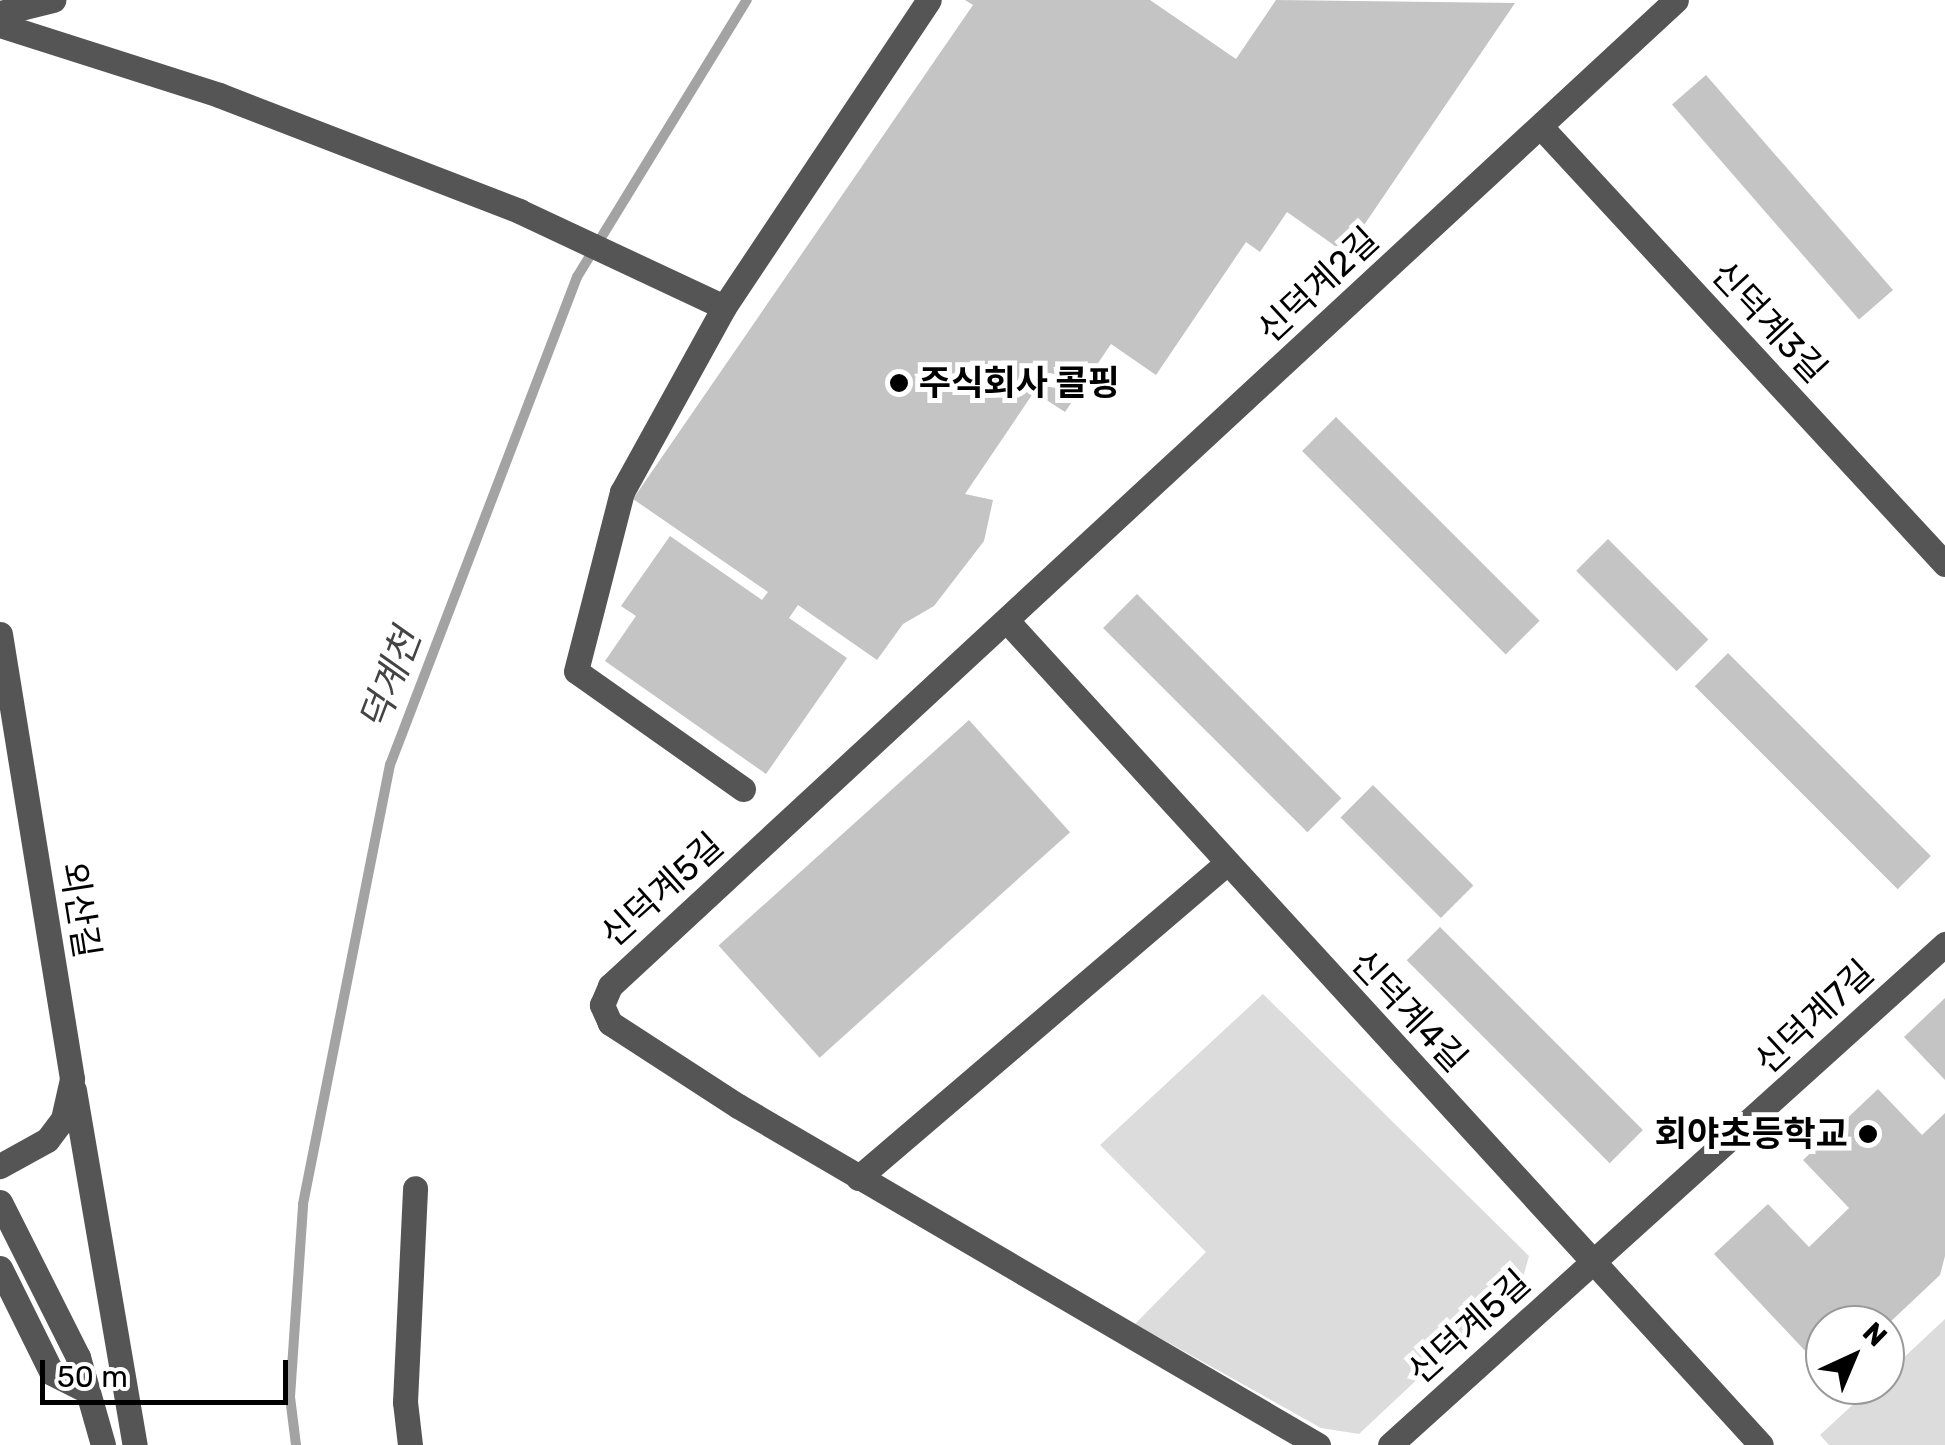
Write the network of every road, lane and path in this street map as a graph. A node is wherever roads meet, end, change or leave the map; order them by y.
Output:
1 (53, 0) edge
2 (928, 0) edge
3 (1676, 0) edge
4 (0, 14) edge
5 (0, 25) edge
6 (1541, 128) junction
7 (724, 308) junction
8 (1945, 564) edge
9 (1008, 622) junction
10 (0, 634) edge
11 (743, 788) dead end
12 (1224, 865) junction
13 (1945, 944) edge
14 (72, 1079) junction
15 (0, 1166) edge
16 (858, 1178) junction
17 (416, 1188) dead end
18 (0, 1202) edge
19 (1595, 1261) junction
20 (0, 1268) edge
21 (82, 1388) junction
22 (1749, 1441) edge
23 (103, 1445) edge
24 (136, 1445) edge
25 (410, 1445) edge
26 (1318, 1445) edge
27 (1390, 1445) edge

1 - 4 street
2 - 7 street
3 - 6 street, 신덕계2길
5 - 7 street
6 - 8 street, 신덕계3길
6 - 9 street, 신덕계2길
7 - 11 street
9 - 12 street, 신덕계4길
9 - 16 street, 신덕계5길
10 - 14 street, 외산길
12 - 16 street
12 - 19 street, 신덕계4길
13 - 19 street, 신덕계7길
14 - 15 street, 외산길
14 - 24 street
16 - 26 street, 신덕계5길
17 - 25 street
18 - 21 street
19 - 22 street, 신덕계4길
19 - 27 street, 신덕계5길
20 - 21 street
21 - 23 street

